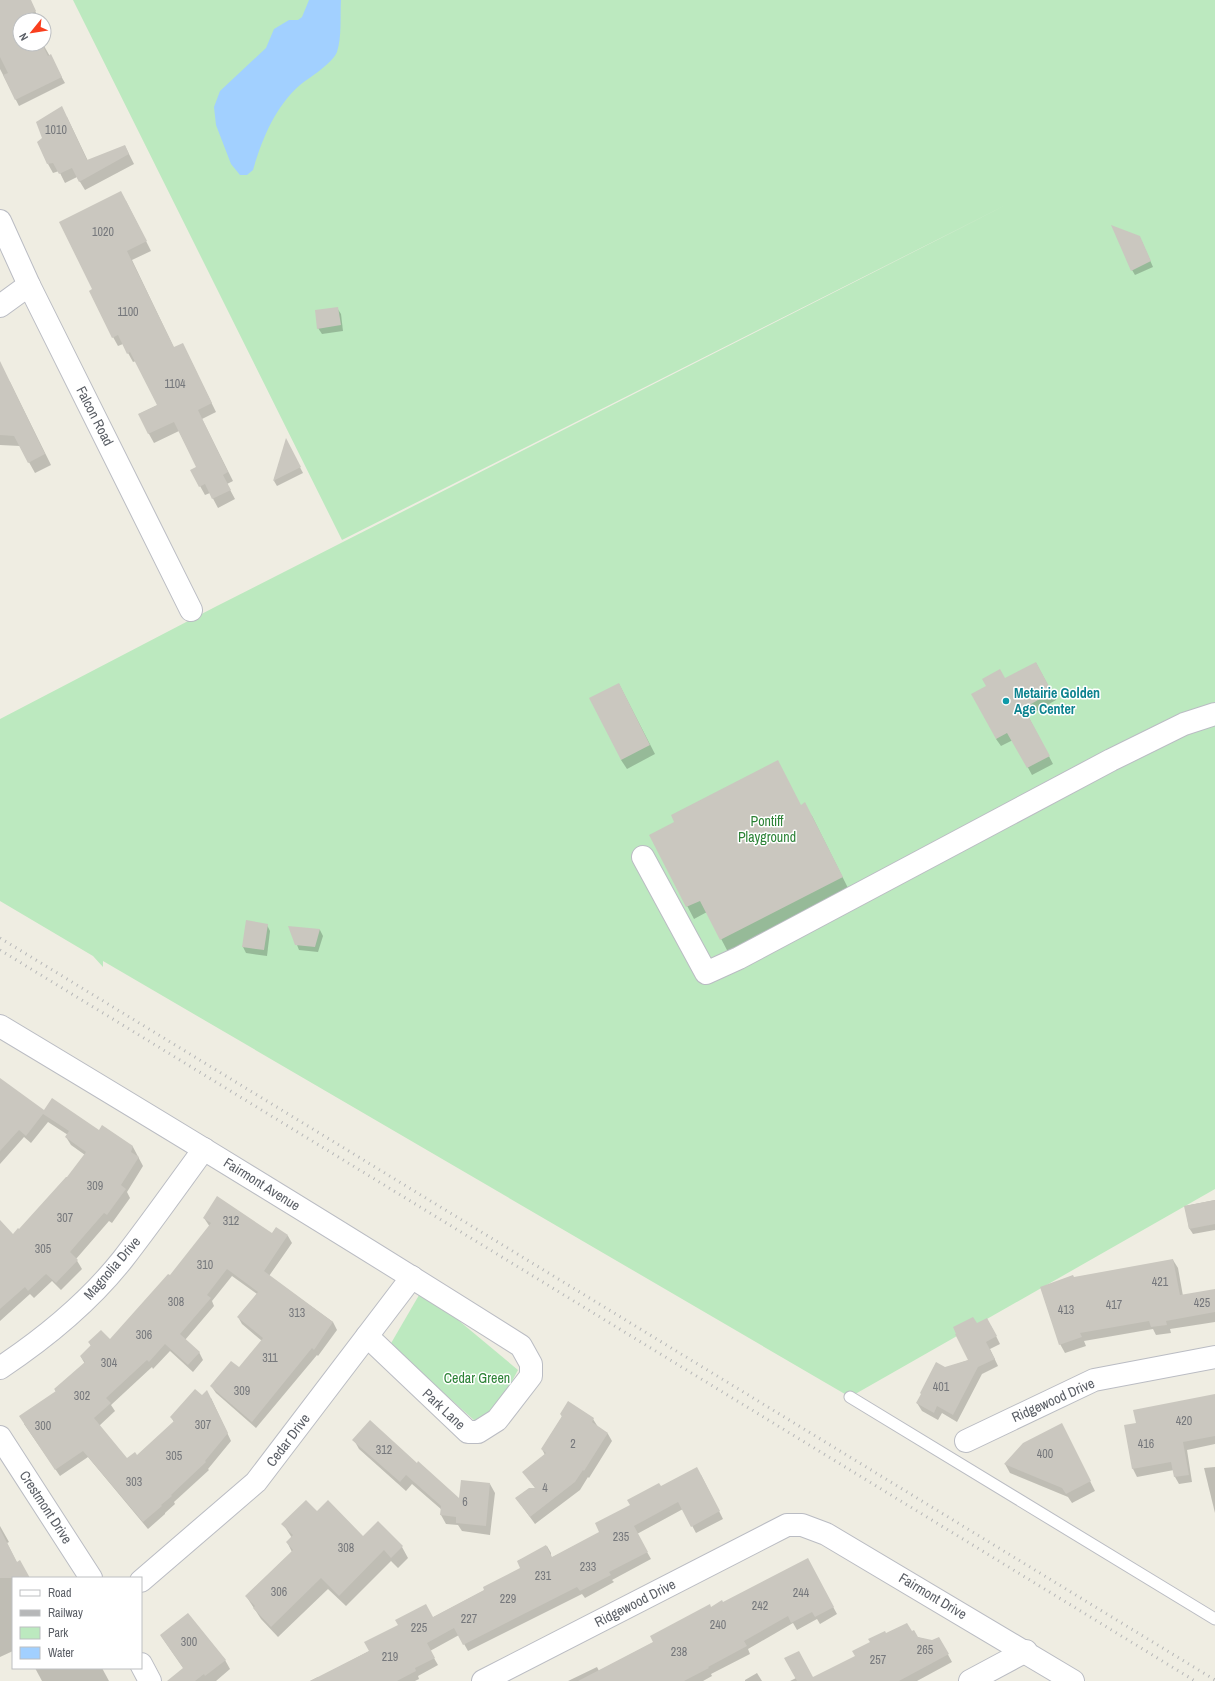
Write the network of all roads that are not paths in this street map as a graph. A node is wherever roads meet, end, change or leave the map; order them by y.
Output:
1 (0, 221) edge
2 (29, 285) junction
3 (0, 306) edge
4 (191, 610) dead end
5 (1215, 714) edge
6 (643, 857) dead end
7 (0, 1026) edge
8 (204, 1149) junction
9 (412, 1277) junction
10 (367, 1336) junction
11 (521, 1346) joint
12 (1215, 1357) edge
13 (0, 1368) edge
14 (850, 1397) dead end
15 (0, 1437) edge
16 (966, 1441) dead end
17 (787, 1525) joint
18 (90, 1577) edge
19 (142, 1581) edge
20 (1215, 1619) edge
21 (1026, 1652) junction
22 (142, 1666) edge
23 (150, 1681) edge
24 (482, 1681) edge
25 (970, 1681) edge
26 (1073, 1681) edge

1 - 2 street, Falcon Road
2 - 3 street
2 - 4 street, Falcon Road
5 - 6 street
7 - 8 street, Fairmont Avenue
8 - 9 street, Fairmont Avenue
8 - 13 street, Magnolia Drive
9 - 10 street, Cedar Drive
9 - 11 street, Fairmont Avenue
10 - 11 street, Park Lane
10 - 19 street, Cedar Drive
12 - 16 street, Ridgewood Drive
14 - 20 lane
15 - 18 street, Crestmont Drive
17 - 21 street, Fairmont Drive
17 - 24 street, Ridgewood Drive
21 - 25 street
21 - 26 street, Fairmont Drive
22 - 23 street

